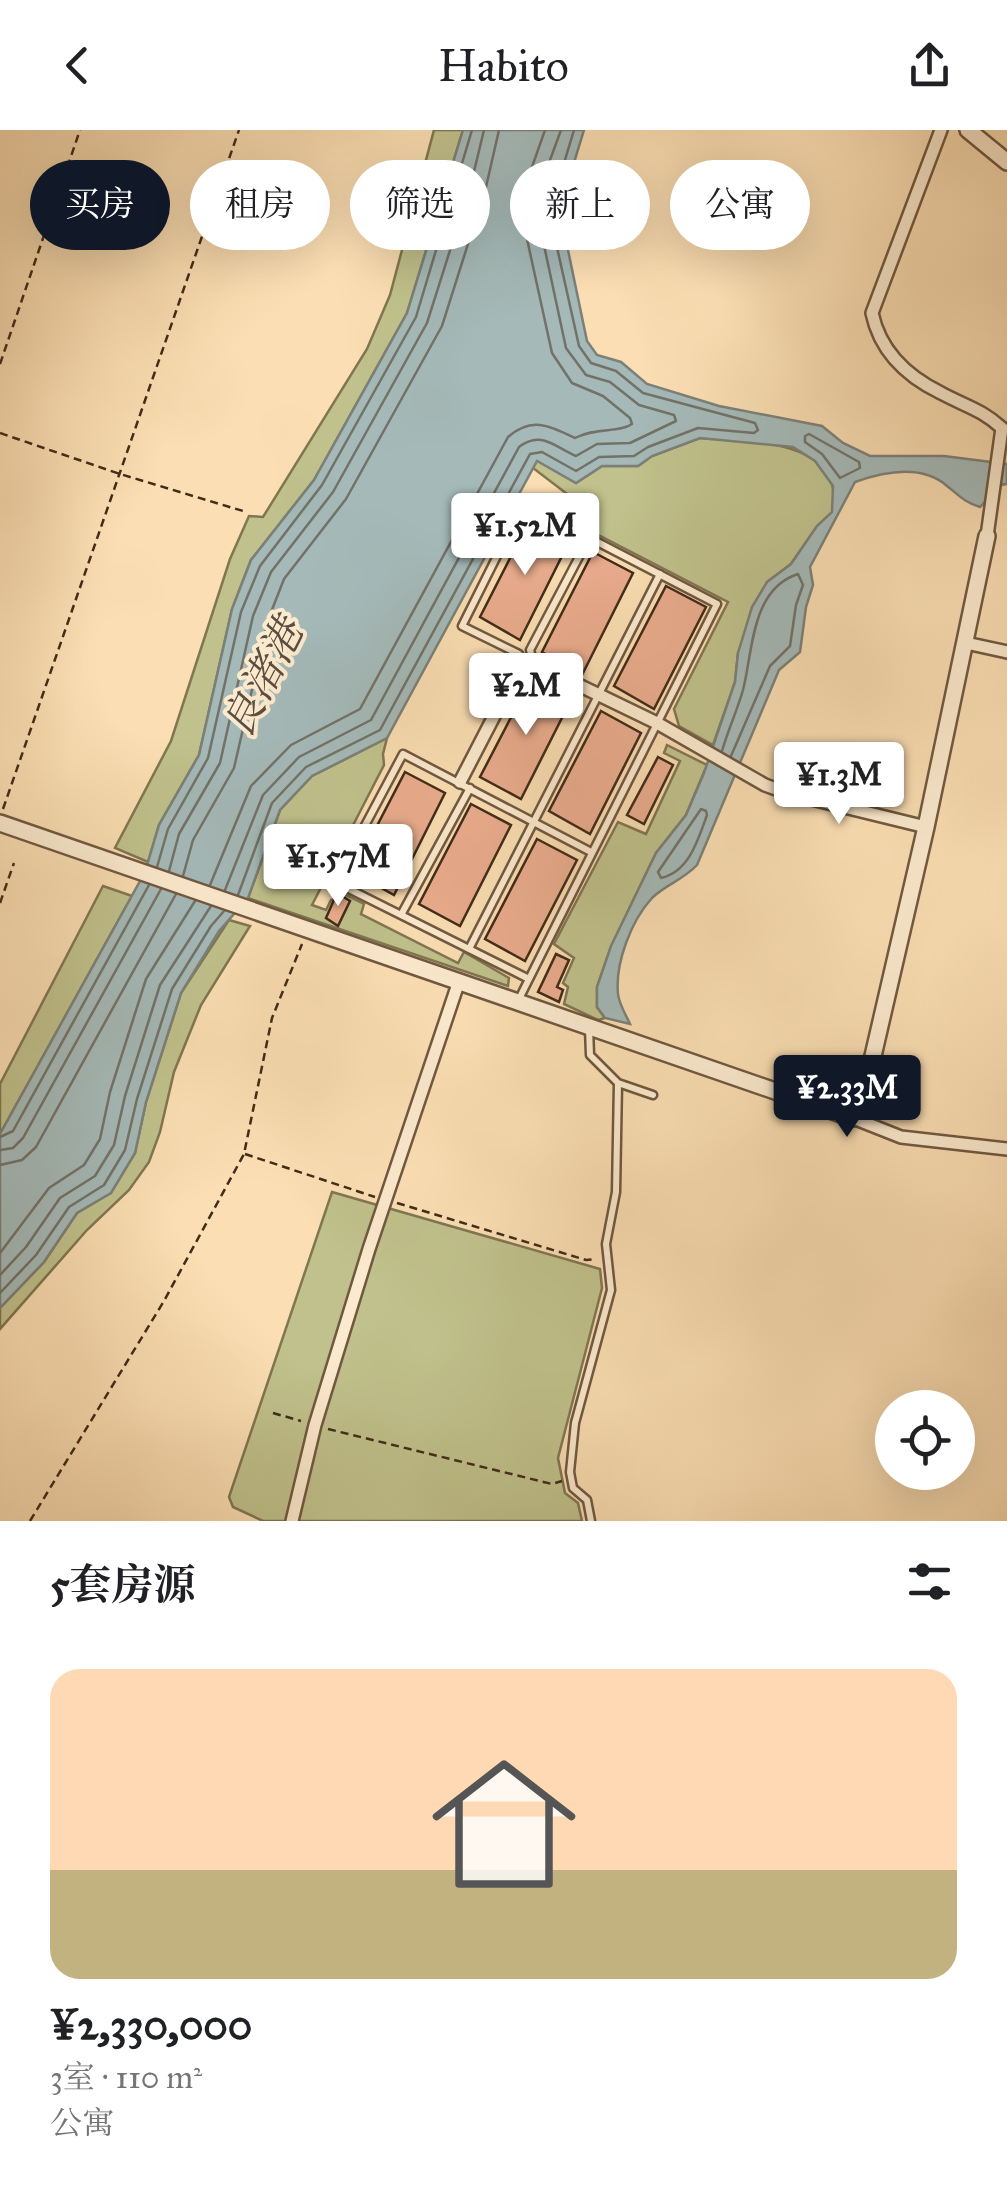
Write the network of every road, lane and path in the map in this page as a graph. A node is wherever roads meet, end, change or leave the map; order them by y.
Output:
1 (80, 130) edge
2 (239, 130) edge
3 (941, 130) edge
4 (968, 130) edge
5 (1007, 162) edge
6 (0, 364) edge
7 (0, 433) edge
8 (120, 474) junction
9 (243, 511) dead end
10 (987, 536) joint
11 (590, 538) junction
12 (660, 574) junction
13 (966, 644) junction
14 (1007, 652) edge
15 (528, 663) junction
16 (598, 693) junction
17 (656, 723) junction
18 (465, 785) junction
19 (0, 821) edge
20 (534, 821) junction
21 (926, 827) junction
22 (591, 852) junction
23 (14, 863) dead end
24 (0, 903) edge
25 (401, 915) junction
26 (309, 929) junction
27 (469, 949) junction
28 (527, 978) junction
29 (458, 981) junction
30 (518, 1002) junction
31 (589, 1027) junction
32 (618, 1083) junction
33 (653, 1095) dead end
34 (853, 1118) junction
35 (1007, 1149) edge
36 (244, 1154) junction
37 (384, 1200) junction
38 (608, 1258) junction
39 (272, 1412) dead end
40 (315, 1425) junction
41 (570, 1472) junction
42 (30, 1521) edge
43 (292, 1521) edge
44 (590, 1521) edge

1 - 6 path
2 - 8 path
3 - 10 street
4 - 5 street
7 - 8 path
8 - 9 path
8 - 19 path
10 - 13 street
11 - 12 lane
11 - 15 lane
11 - 15 lane
12 - 16 lane
12 - 17 lane
13 - 14 street
13 - 21 street
15 - 16 street
15 - 18 street
16 - 17 street
16 - 20 lane
17 - 21 street
17 - 22 lane
18 - 20 lane
18 - 25 lane
18 - 25 lane
19 - 26 street
20 - 22 lane
20 - 27 lane
21 - 34 street
22 - 28 lane
23 - 24 path
25 - 27 lane
26 - 29 street
26 - 36 path
27 - 28 lane
28 - 30 lane
29 - 30 street
29 - 37 street
30 - 31 street
31 - 32 lane
31 - 34 street
32 - 33 lane
32 - 38 lane
34 - 35 street
36 - 37 path
36 - 42 path
37 - 38 path
37 - 40 street
38 - 41 lane
39 - 40 path
40 - 41 path
40 - 43 street
41 - 44 lane

